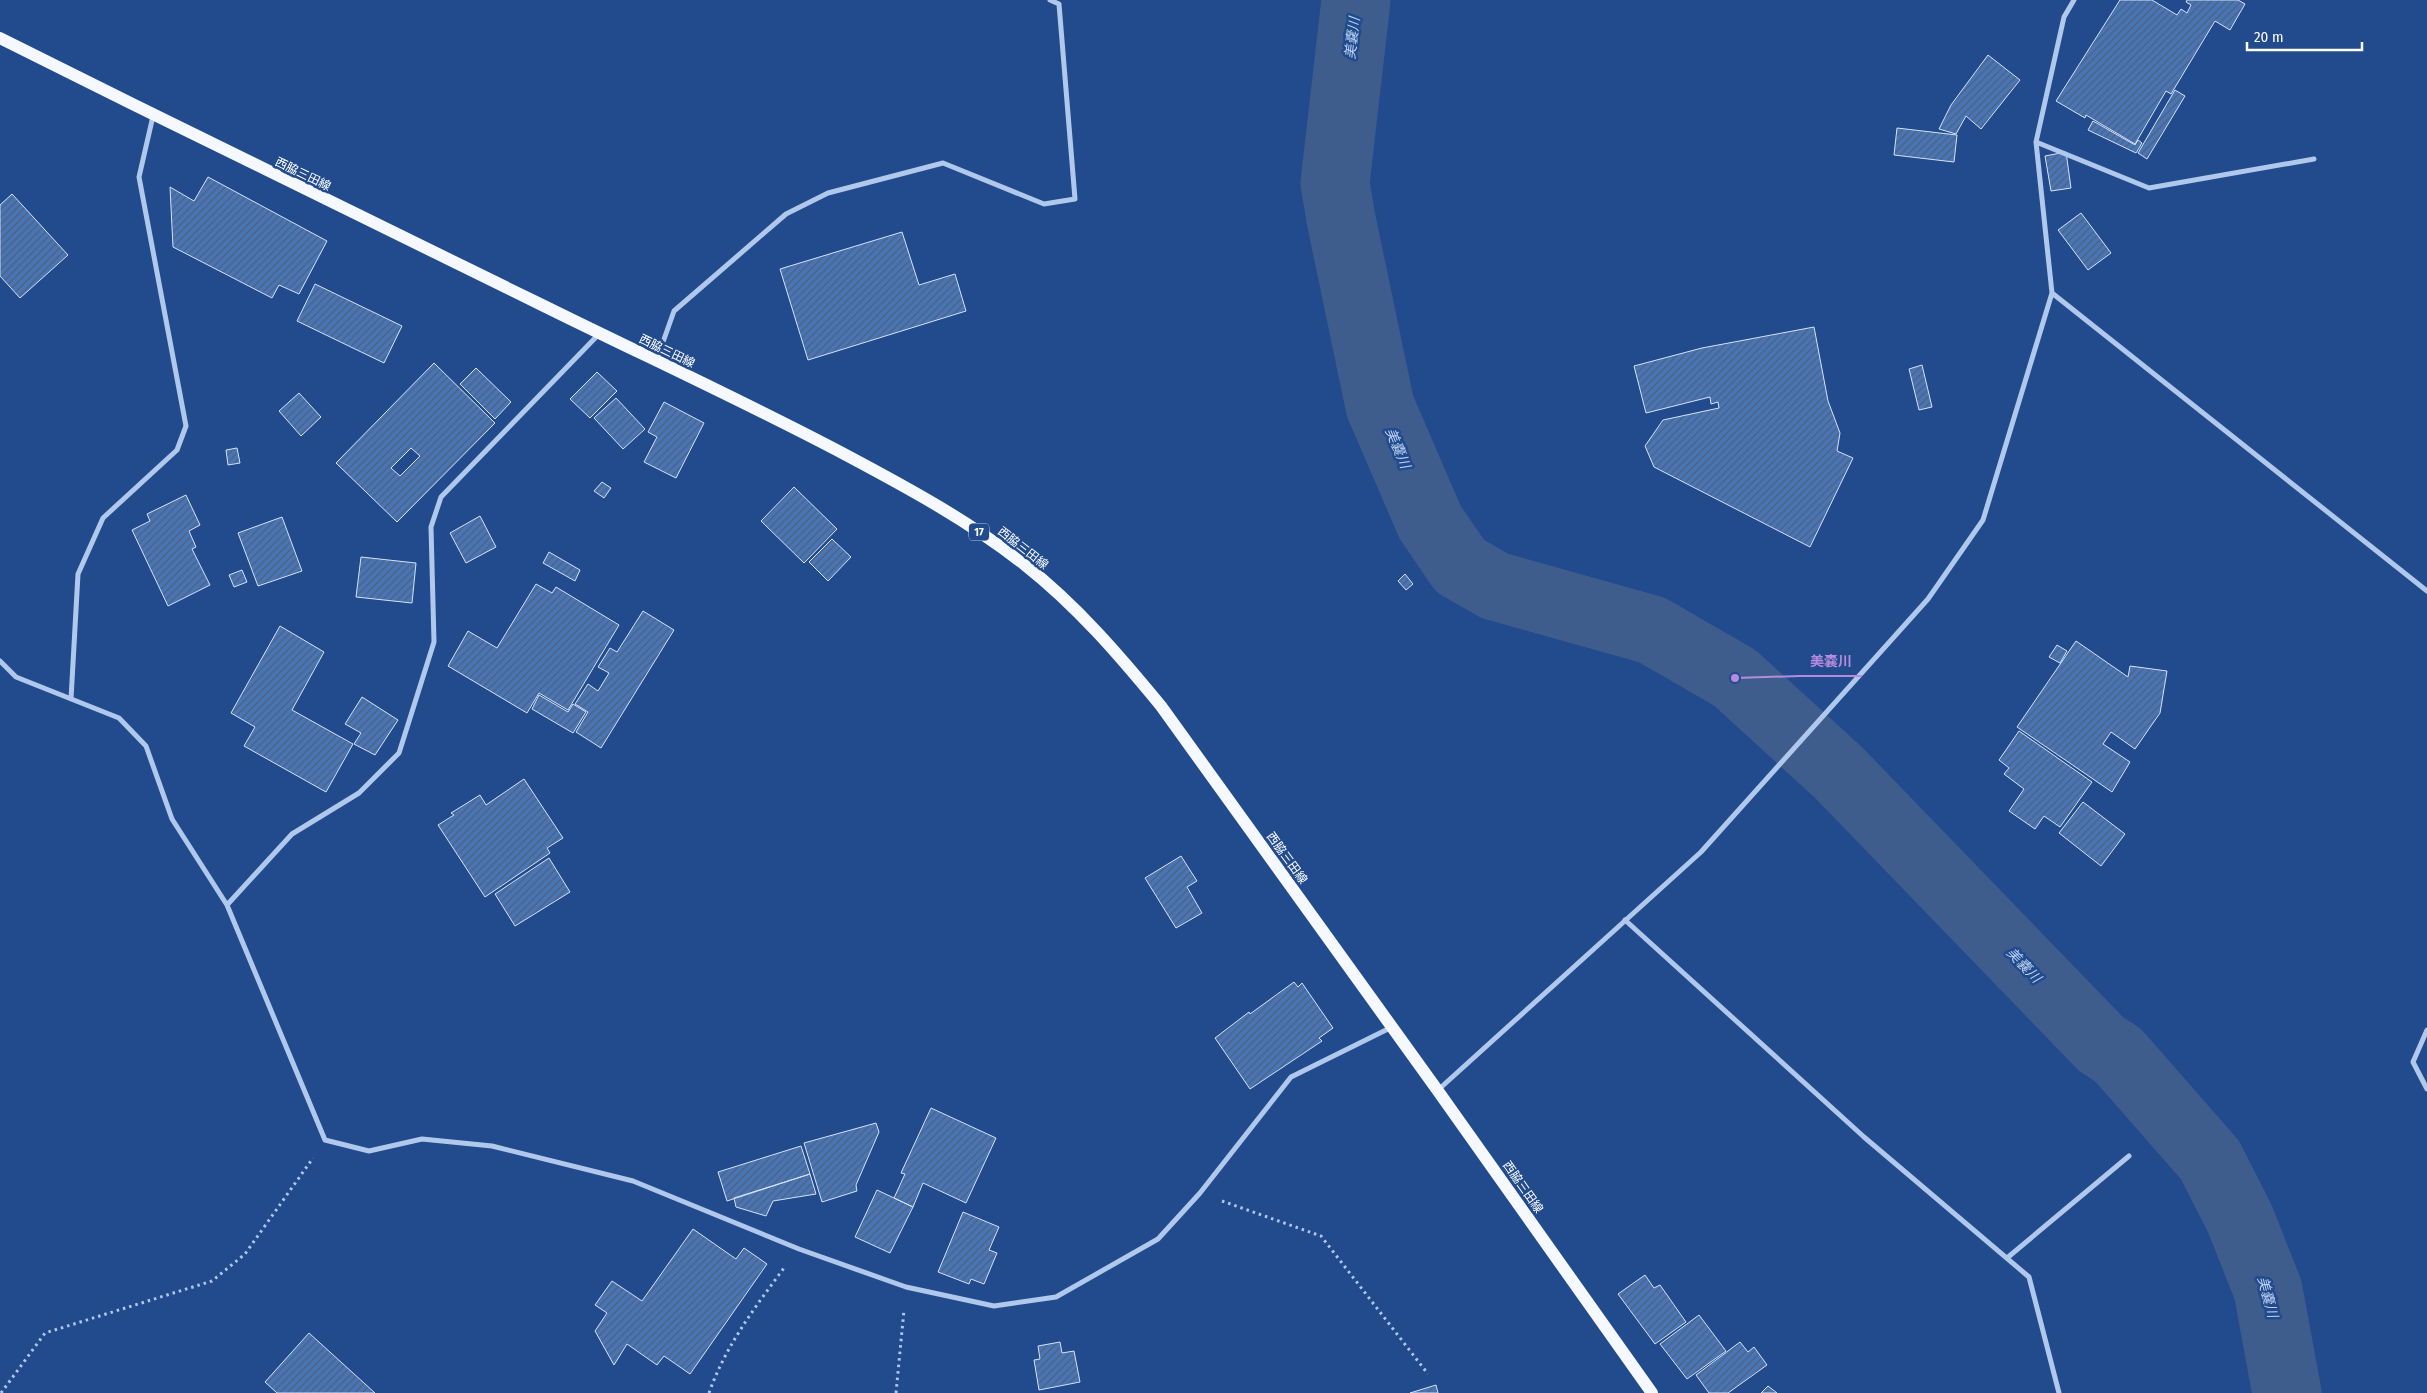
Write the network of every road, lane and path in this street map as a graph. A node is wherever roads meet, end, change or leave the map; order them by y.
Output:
1 (1050, 0) edge
2 (2074, 0) edge
3 (0, 38) edge
4 (154, 115) junction
5 (2036, 142) junction
6 (2314, 159) dead end
7 (2052, 293) junction
8 (599, 333) junction
9 (656, 361) junction
10 (2427, 591) edge
11 (0, 662) edge
12 (71, 699) junction
13 (227, 905) junction
14 (1625, 920) junction
15 (1392, 1027) junction
16 (2427, 1030) edge
17 (2427, 1089) edge
18 (1438, 1091) junction
19 (325, 1140) junction
20 (2129, 1156) dead end
21 (1200, 1193) junction
22 (799, 1249) junction
23 (2007, 1258) junction
24 (906, 1287) junction
25 (1428, 1374) dead end
26 (1, 1393) edge
27 (709, 1393) edge
28 (896, 1393) edge
29 (1652, 1393) edge
30 (2059, 1393) edge

1 - 9 street
2 - 5 street
3 - 4 main road, 西脇三田線 / 17
4 - 8 main road, 西脇三田線 / 17
4 - 12 street
5 - 6 street
5 - 7 street
7 - 10 street
7 - 14 street
8 - 9 main road, 西脇三田線 / 17
8 - 13 street
9 - 15 main road, 西脇三田線 / 17
11 - 12 street
12 - 13 street
13 - 19 street
14 - 18 street
14 - 23 street
15 - 18 main road, 西脇三田線 / 17
15 - 21 street
16 - 17 street
18 - 29 main road, 西脇三田線 / 17
19 - 22 street
19 - 26 path
20 - 23 street
21 - 24 street
21 - 25 path
22 - 24 street
22 - 27 path
23 - 30 street
24 - 28 path

